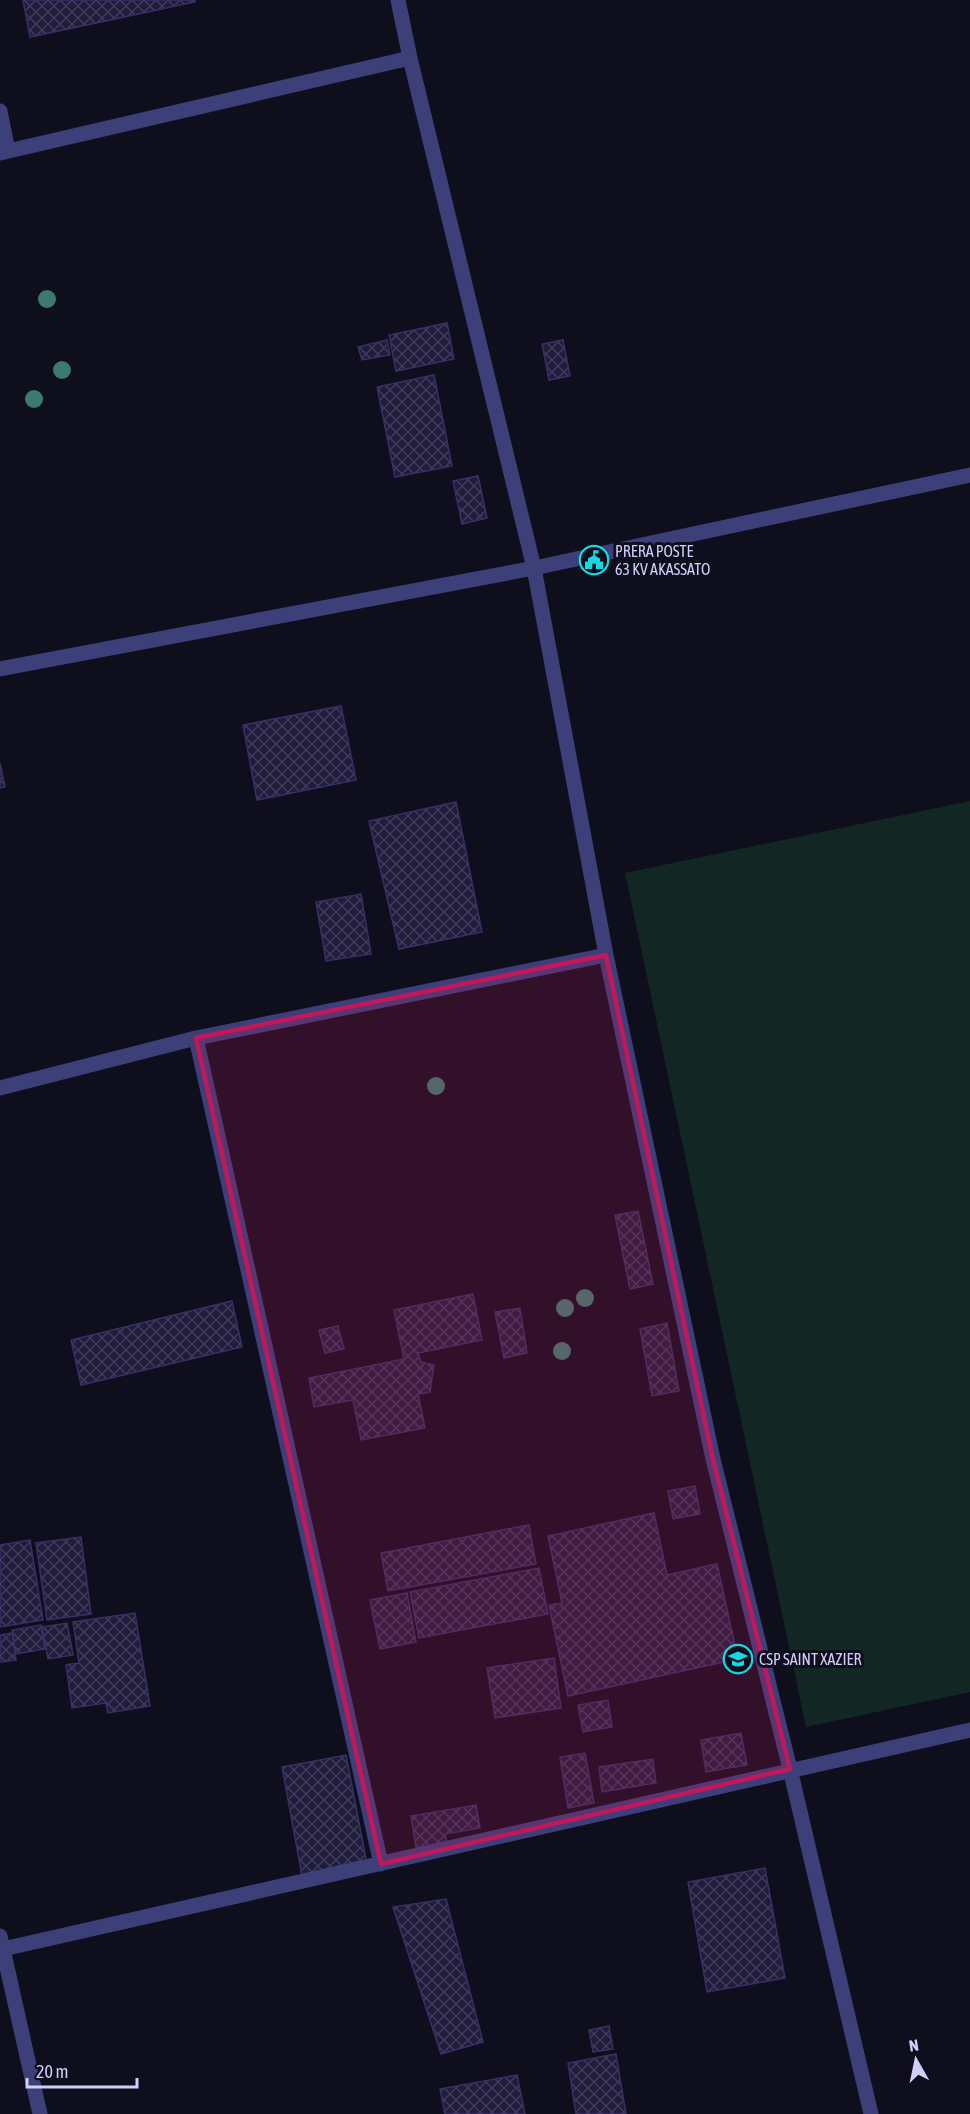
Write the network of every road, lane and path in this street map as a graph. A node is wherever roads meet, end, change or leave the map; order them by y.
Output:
1 (398, 0) edge
2 (410, 57) junction
3 (0, 111) edge
4 (4, 152) edge
5 (970, 475) edge
6 (534, 568) junction
7 (0, 669) edge
8 (606, 955) junction
9 (196, 1038) junction
10 (0, 1088) edge
11 (970, 1730) edge
12 (790, 1769) junction
13 (381, 1864) junction
14 (2, 1942) edge
15 (40, 2114) edge
16 (871, 2114) edge

1 - 2 street
2 - 4 street
2 - 6 street
3 - 4 street
5 - 6 street
6 - 7 street
6 - 8 street
8 - 9 street
8 - 12 street
9 - 10 street
9 - 13 street
11 - 12 street
12 - 13 street
12 - 16 street
13 - 14 street
14 - 15 street

